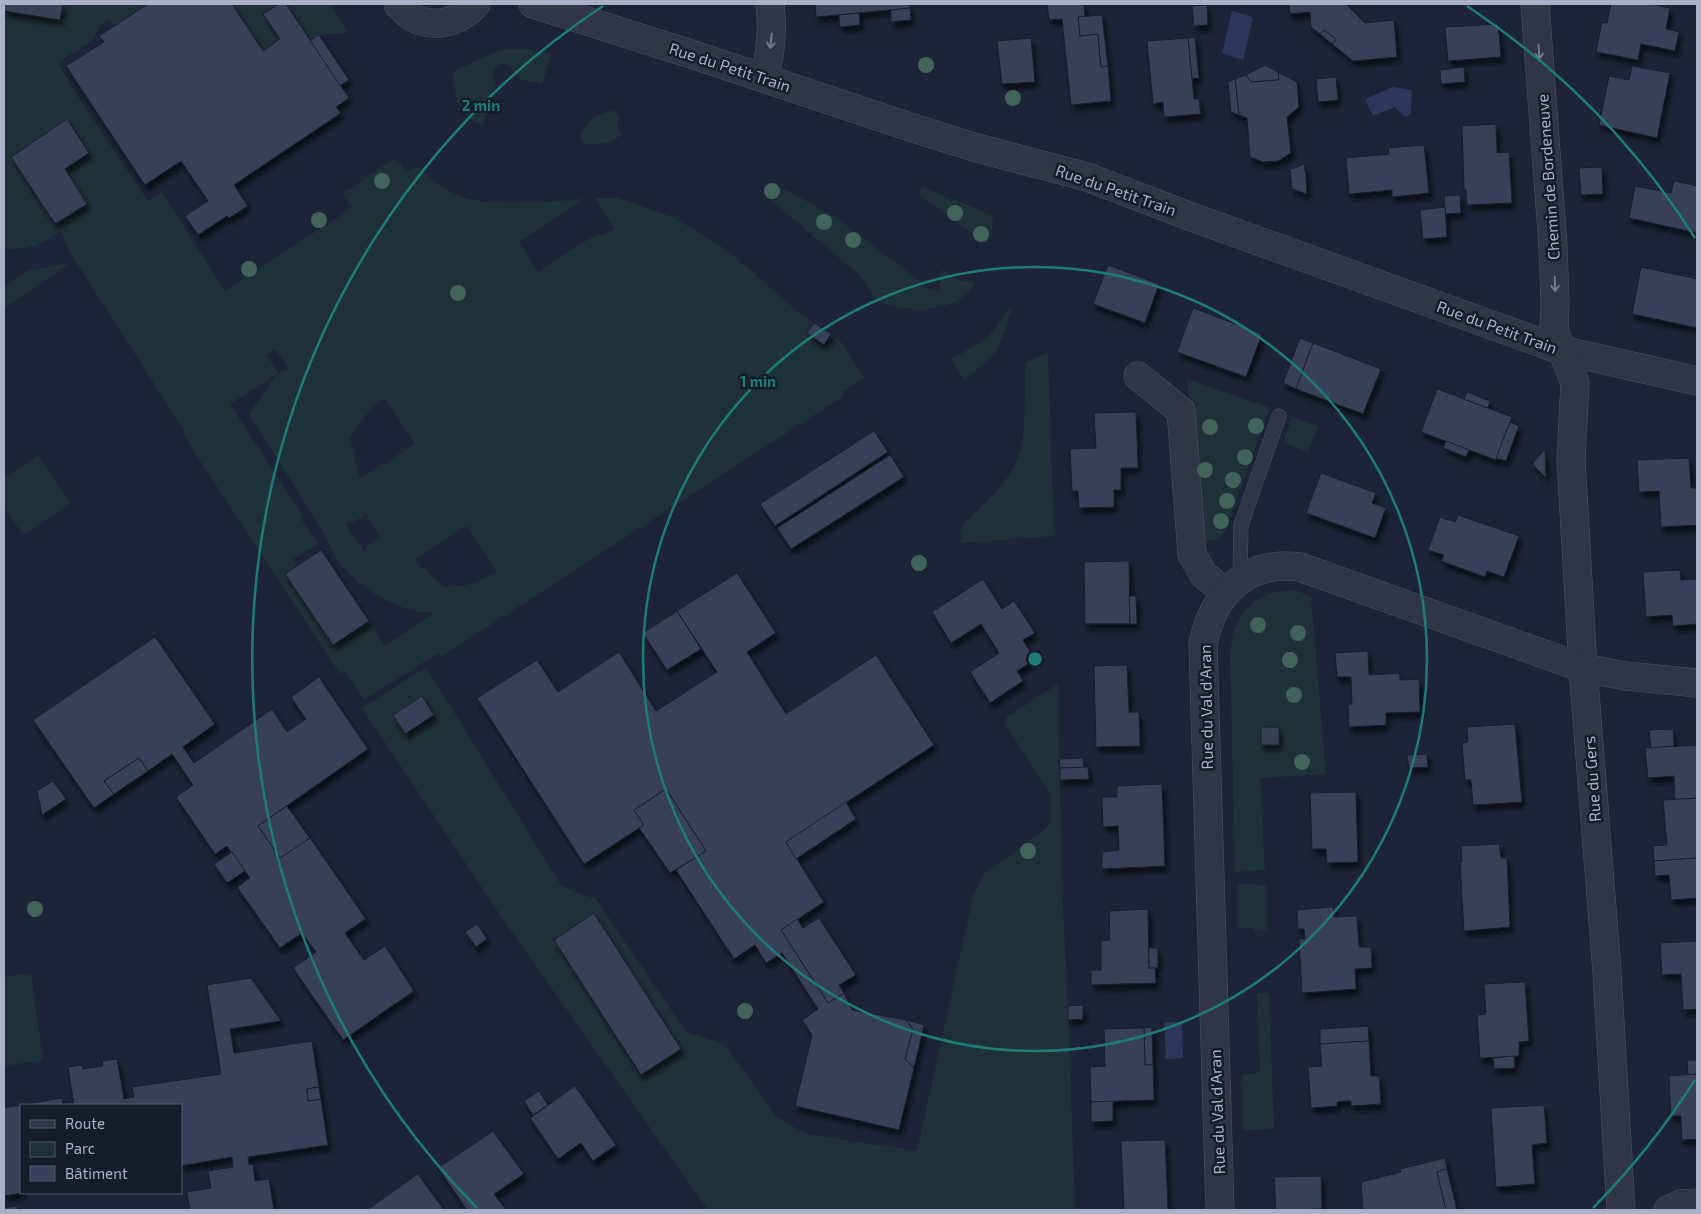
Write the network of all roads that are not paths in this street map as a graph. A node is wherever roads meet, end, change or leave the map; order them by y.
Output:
1 (398, 4) edge
2 (476, 4) edge
3 (533, 4) edge
4 (770, 4) edge
5 (1535, 4) edge
6 (764, 78) junction
7 (1561, 350) junction
8 (1138, 376) dead end
9 (1697, 381) edge
10 (1279, 416) dead end
11 (1233, 586) junction
12 (1583, 668) junction
13 (1697, 683) edge
14 (1697, 1204) edge
15 (1220, 1210) edge
16 (1621, 1210) edge
17 (1668, 1210) edge

1 - 2 street
3 - 6 street, Rue du Petit Train
4 -> 6 street
5 -> 7 street, Chemin de Bordeneuve
6 - 7 street, Rue du Petit Train
7 - 9 street, Rue du Petit Train
7 - 12 street, Rue du Gers
8 - 11 street
10 - 11 lane
11 - 12 street
11 - 15 street, Rue du Val d'Aran
12 - 13 street
12 - 16 street, Rue du Gers
14 - 17 street

